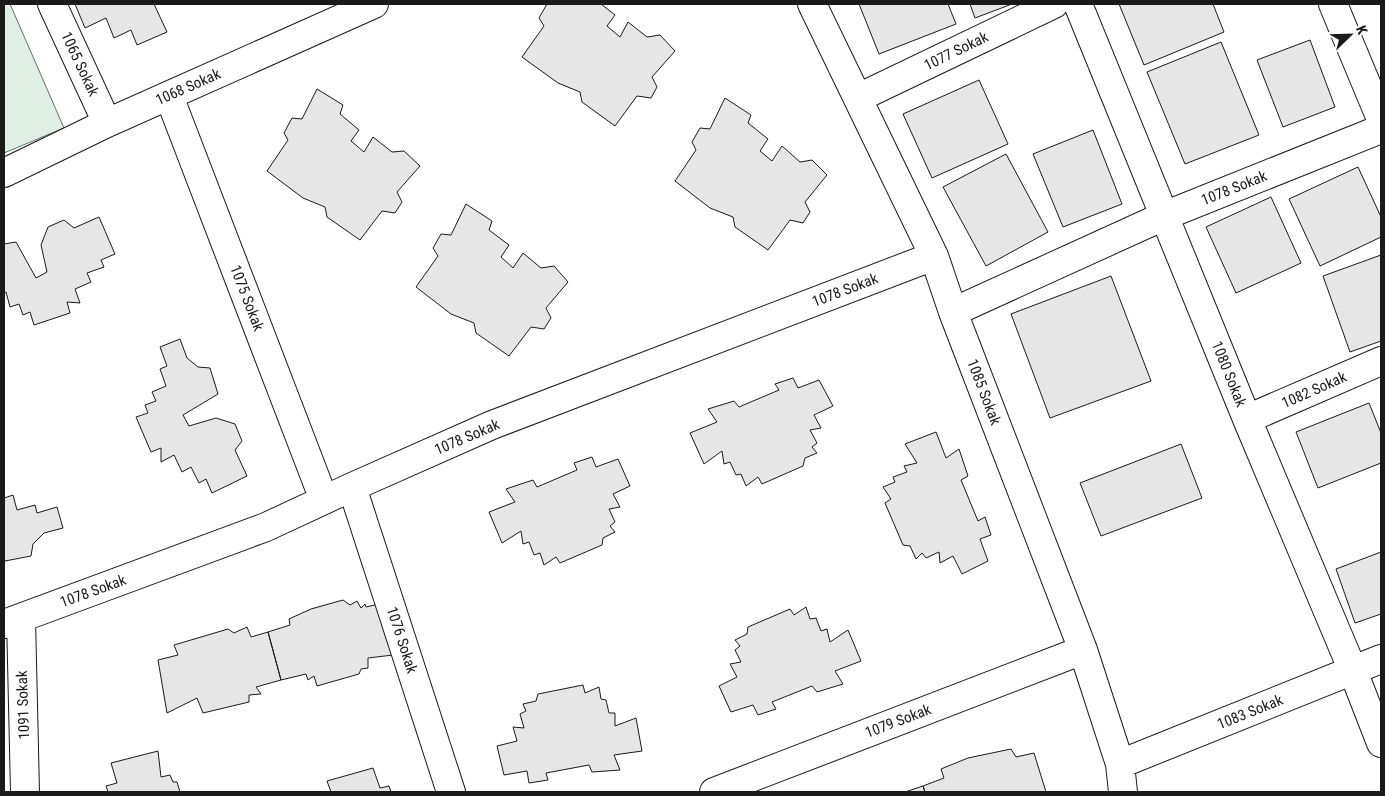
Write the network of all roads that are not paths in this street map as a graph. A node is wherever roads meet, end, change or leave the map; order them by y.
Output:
1 (52, 4) edge
2 (374, 4) edge
3 (812, 4) edge
4 (1054, 4) edge
5 (1078, 4) edge
6 (1332, 4) edge
7 (169, 96) junction
8 (858, 98) junction
9 (1381, 118) edge
10 (107, 123) junction
11 (1381, 129) edge
12 (4, 173) edge
13 (1164, 216) junction
14 (934, 256) junction
15 (953, 312) junction
16 (1381, 361) edge
17 (1247, 419) junction
18 (352, 487) junction
19 (324, 500) junction
20 (12, 621) edge
21 (1083, 650) junction
22 (1381, 659) edge
23 (1353, 671) junction
24 (1381, 743) edge
25 (1120, 764) junction
26 (25, 792) edge
27 (451, 792) edge
28 (714, 792) edge
29 (1122, 792) edge

1 - 10 street, 1065 Sokak
2 - 7 street, 1068 Sokak
3 - 8 street, 1085 Sokak
4 - 8 street, 1077 Sokak
5 - 13 street, 1080 Sokak
6 - 9 street
7 - 10 street, 1068 Sokak
7 - 19 street, 1075 Sokak
8 - 14 street, 1085 Sokak
10 - 12 street, 1068 Sokak
11 - 13 street, 1078 Sokak
13 - 15 street, 1078 Sokak
13 - 17 street, 1080 Sokak
14 - 15 street, 1085 Sokak
14 - 18 street, 1078 Sokak
15 - 21 street, 1085 Sokak
16 - 17 street, 1082 Sokak
17 - 23 street, 1080 Sokak
18 - 19 street, 1078 Sokak
18 - 27 street, 1076 Sokak
19 - 20 street, 1078 Sokak
20 - 26 street, 1091 Sokak
21 - 25 street, 1085 Sokak
21 - 28 street, 1079 Sokak
22 - 23 street, 1083 Sokak
23 - 24 street, 1080 Sokak
23 - 25 street, 1083 Sokak
25 - 29 street, 1085 Sokak

